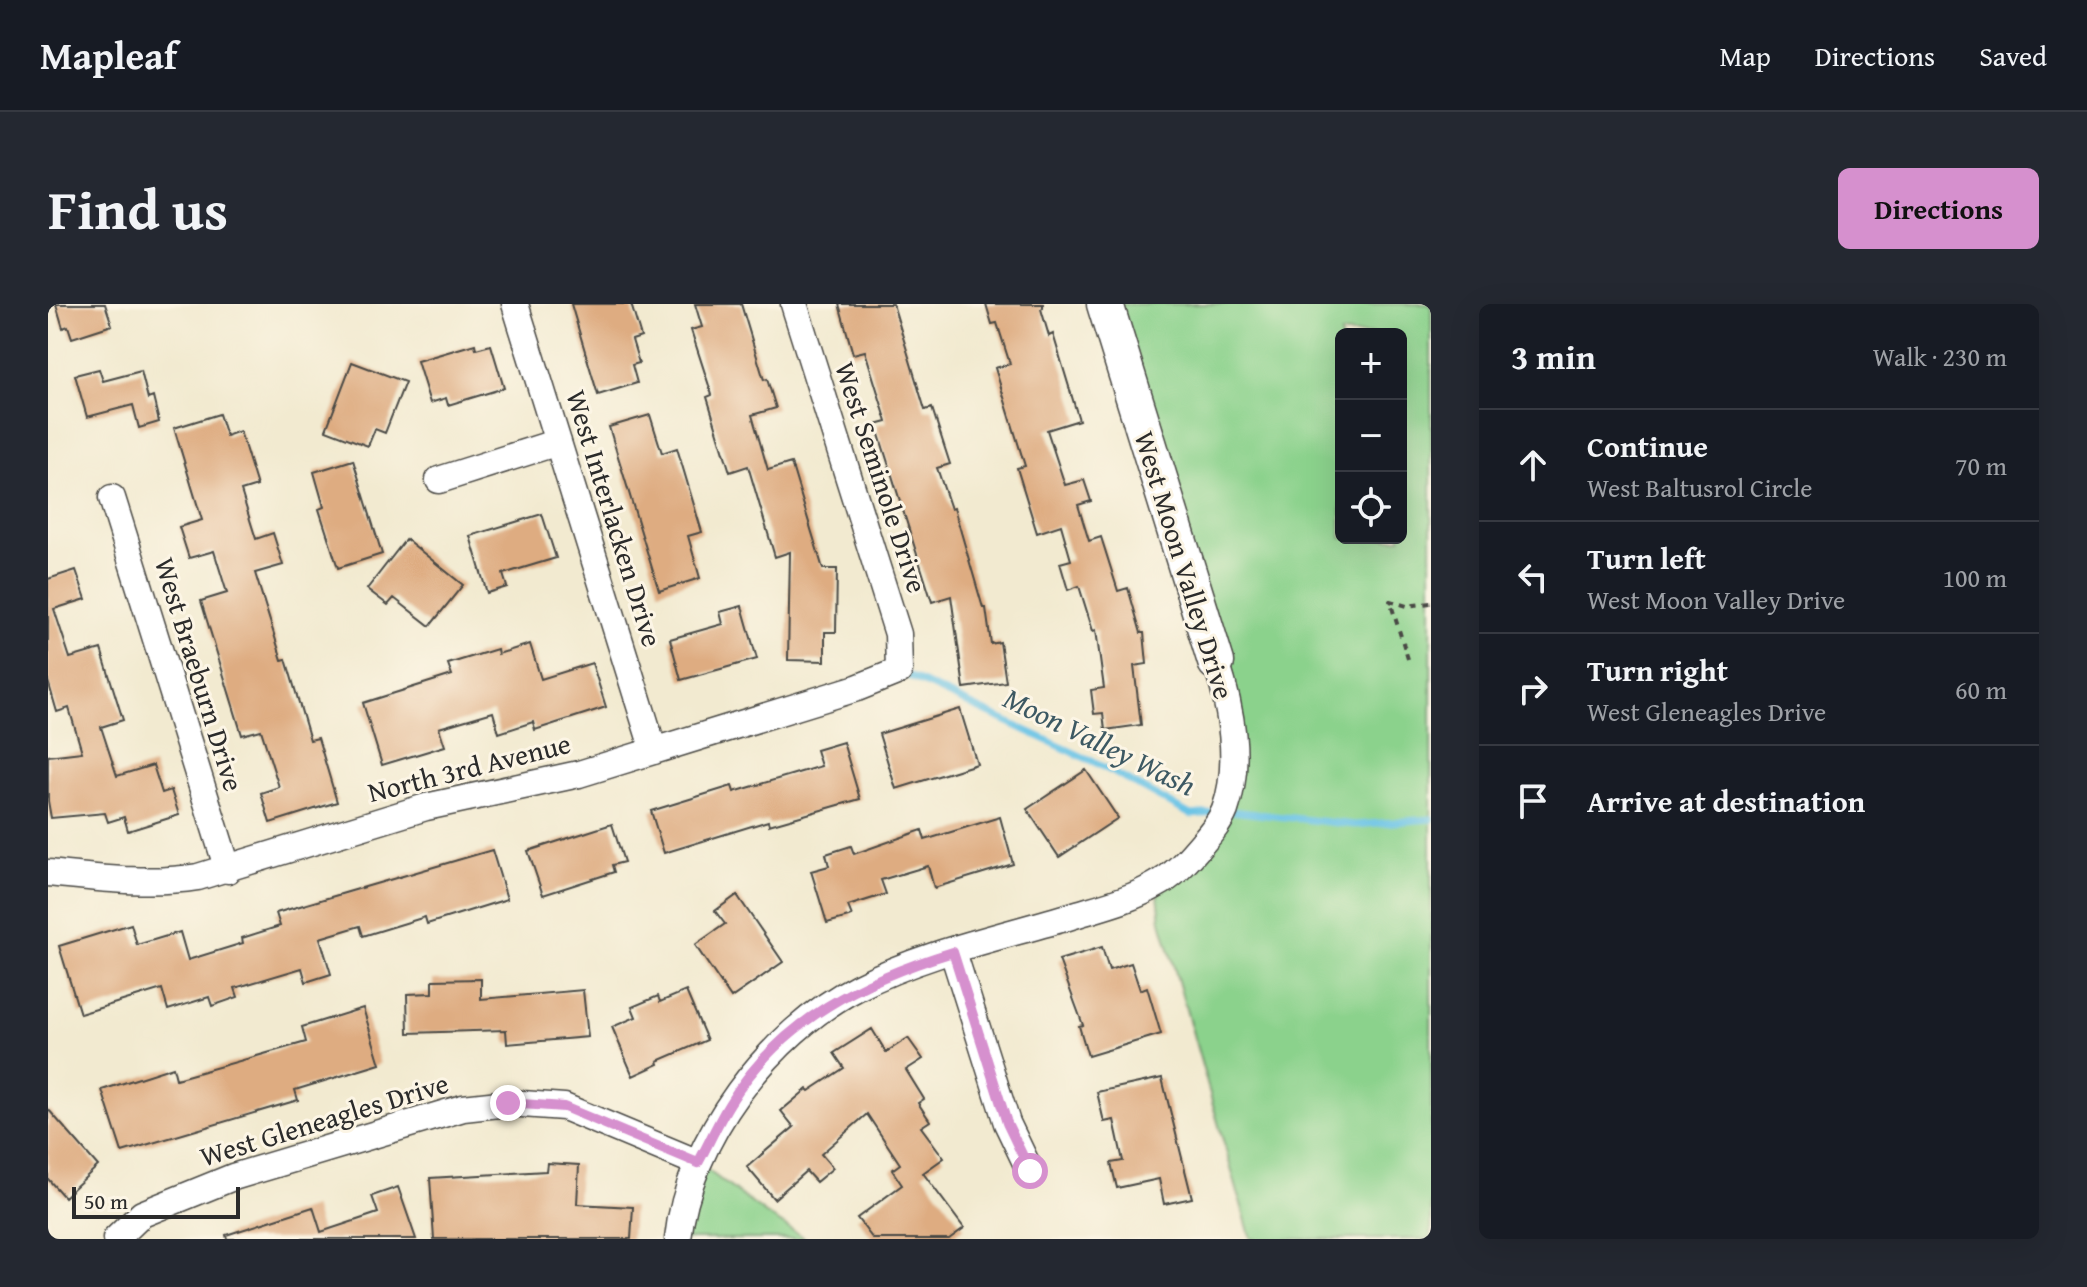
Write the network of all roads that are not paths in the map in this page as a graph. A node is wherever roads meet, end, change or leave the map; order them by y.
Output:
1 (515, 304) edge
2 (794, 304) edge
3 (1105, 304) edge
4 (558, 442) junction
5 (439, 480) dead end
6 (112, 498) dead end
7 (1216, 662) joint
8 (899, 671) joint
9 (654, 751) junction
10 (228, 870) junction
11 (48, 873) edge
12 (953, 952) junction
13 (698, 1163) junction
14 (1030, 1171) dead end
15 (116, 1239) edge
16 (678, 1239) edge

1 - 4 street, West Interlacken Drive
2 - 8 street, West Seminole Drive
3 - 7 street, West Moon Valley Drive
4 - 5 street
4 - 9 street, West Interlacken Drive
6 - 10 street, West Braeburn Drive
7 - 12 street, West Moon Valley Drive
8 - 9 street, North 3rd Avenue
9 - 10 street, North 3rd Avenue
10 - 11 street, North 3rd Avenue
12 - 13 street, West Moon Valley Drive
12 - 14 street
13 - 15 street, West Gleneagles Drive
13 - 16 street, West Moon Valley Drive

